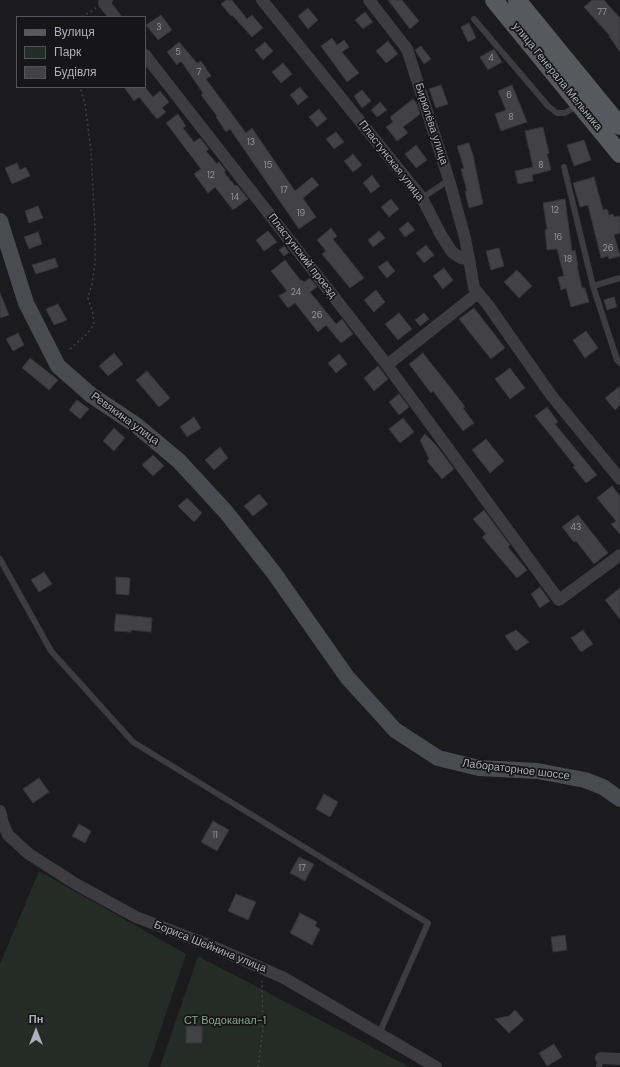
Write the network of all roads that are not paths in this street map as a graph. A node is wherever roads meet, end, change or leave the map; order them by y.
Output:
1 (262, 0) edge
2 (369, 0) edge
3 (494, 0) edge
4 (517, 0) edge
5 (106, 1) edge
6 (114, 16) edge
7 (474, 18) dead end
8 (146, 56) edge
9 (580, 104) junction
10 (620, 126) edge
11 (620, 154) edge
12 (564, 167) dead end
13 (449, 180) junction
14 (422, 198) junction
15 (0, 221) edge
16 (469, 259) junction
17 (620, 278) edge
18 (593, 286) junction
19 (478, 293) junction
20 (620, 364) edge
21 (387, 365) junction
22 (620, 479) edge
23 (620, 555) edge
24 (0, 559) edge
25 (302, 615) joint
26 (620, 799) edge
27 (0, 811) edge
28 (379, 1034) junction
29 (620, 1060) edge
30 (600, 1063) edge
31 (436, 1067) edge

1 - 14 street, Пластунская улица
2 - 13 street, Бирюлёва улица
3 - 9 main road, улица Генерала Мельника
4 - 10 main road, улица Генерала Мельника
5 - 6 street
7 - 9 lane
8 - 21 street, Пластунский проезд
9 - 11 main road, улица Генерала Мельника
12 - 18 lane
13 - 14 lane
13 - 16 street, Бирюлёва улица
14 - 16 street, Пластунская улица
15 - 25 main road, Ревякина улица
16 - 19 street
17 - 18 lane
18 - 20 lane
19 - 21 street
19 - 22 street
21 - 23 street, Пластунский проезд
24 - 28 lane
25 - 26 main road, Лабораторное шоссе
27 - 28 street, Бориса Шейнина улица
28 - 31 street, Бориса Шейнина улица
29 - 30 street

